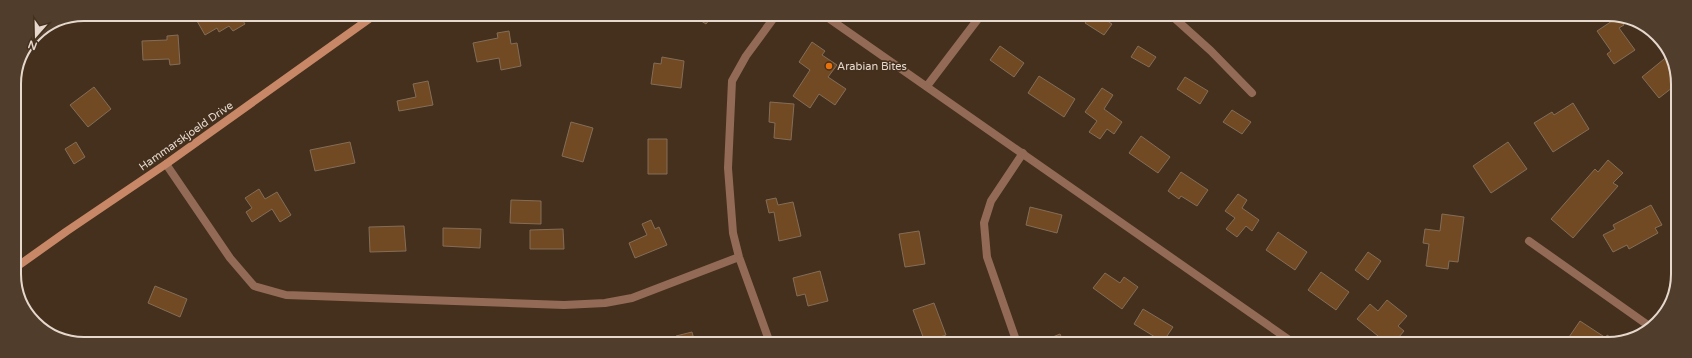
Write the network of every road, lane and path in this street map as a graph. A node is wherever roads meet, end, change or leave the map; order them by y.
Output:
1 (368, 21) edge
2 (772, 21) edge
3 (833, 21) edge
4 (976, 21) edge
5 (1178, 21) edge
6 (927, 86) junction
7 (1252, 93) dead end
8 (1023, 153) junction
9 (166, 164) junction
10 (1529, 241) dead end
11 (738, 257) junction
12 (21, 264) edge
13 (1646, 324) edge
14 (768, 337) edge
15 (1015, 337) edge
16 (1286, 337) edge

1 - 9 main road, Hammarskjoeld Drive
2 - 11 street
3 - 6 street
4 - 6 street
5 - 7 street
6 - 8 street
8 - 15 street
8 - 16 street
9 - 11 street
9 - 12 main road, Hammarskjoeld Drive
10 - 13 street
11 - 14 street

